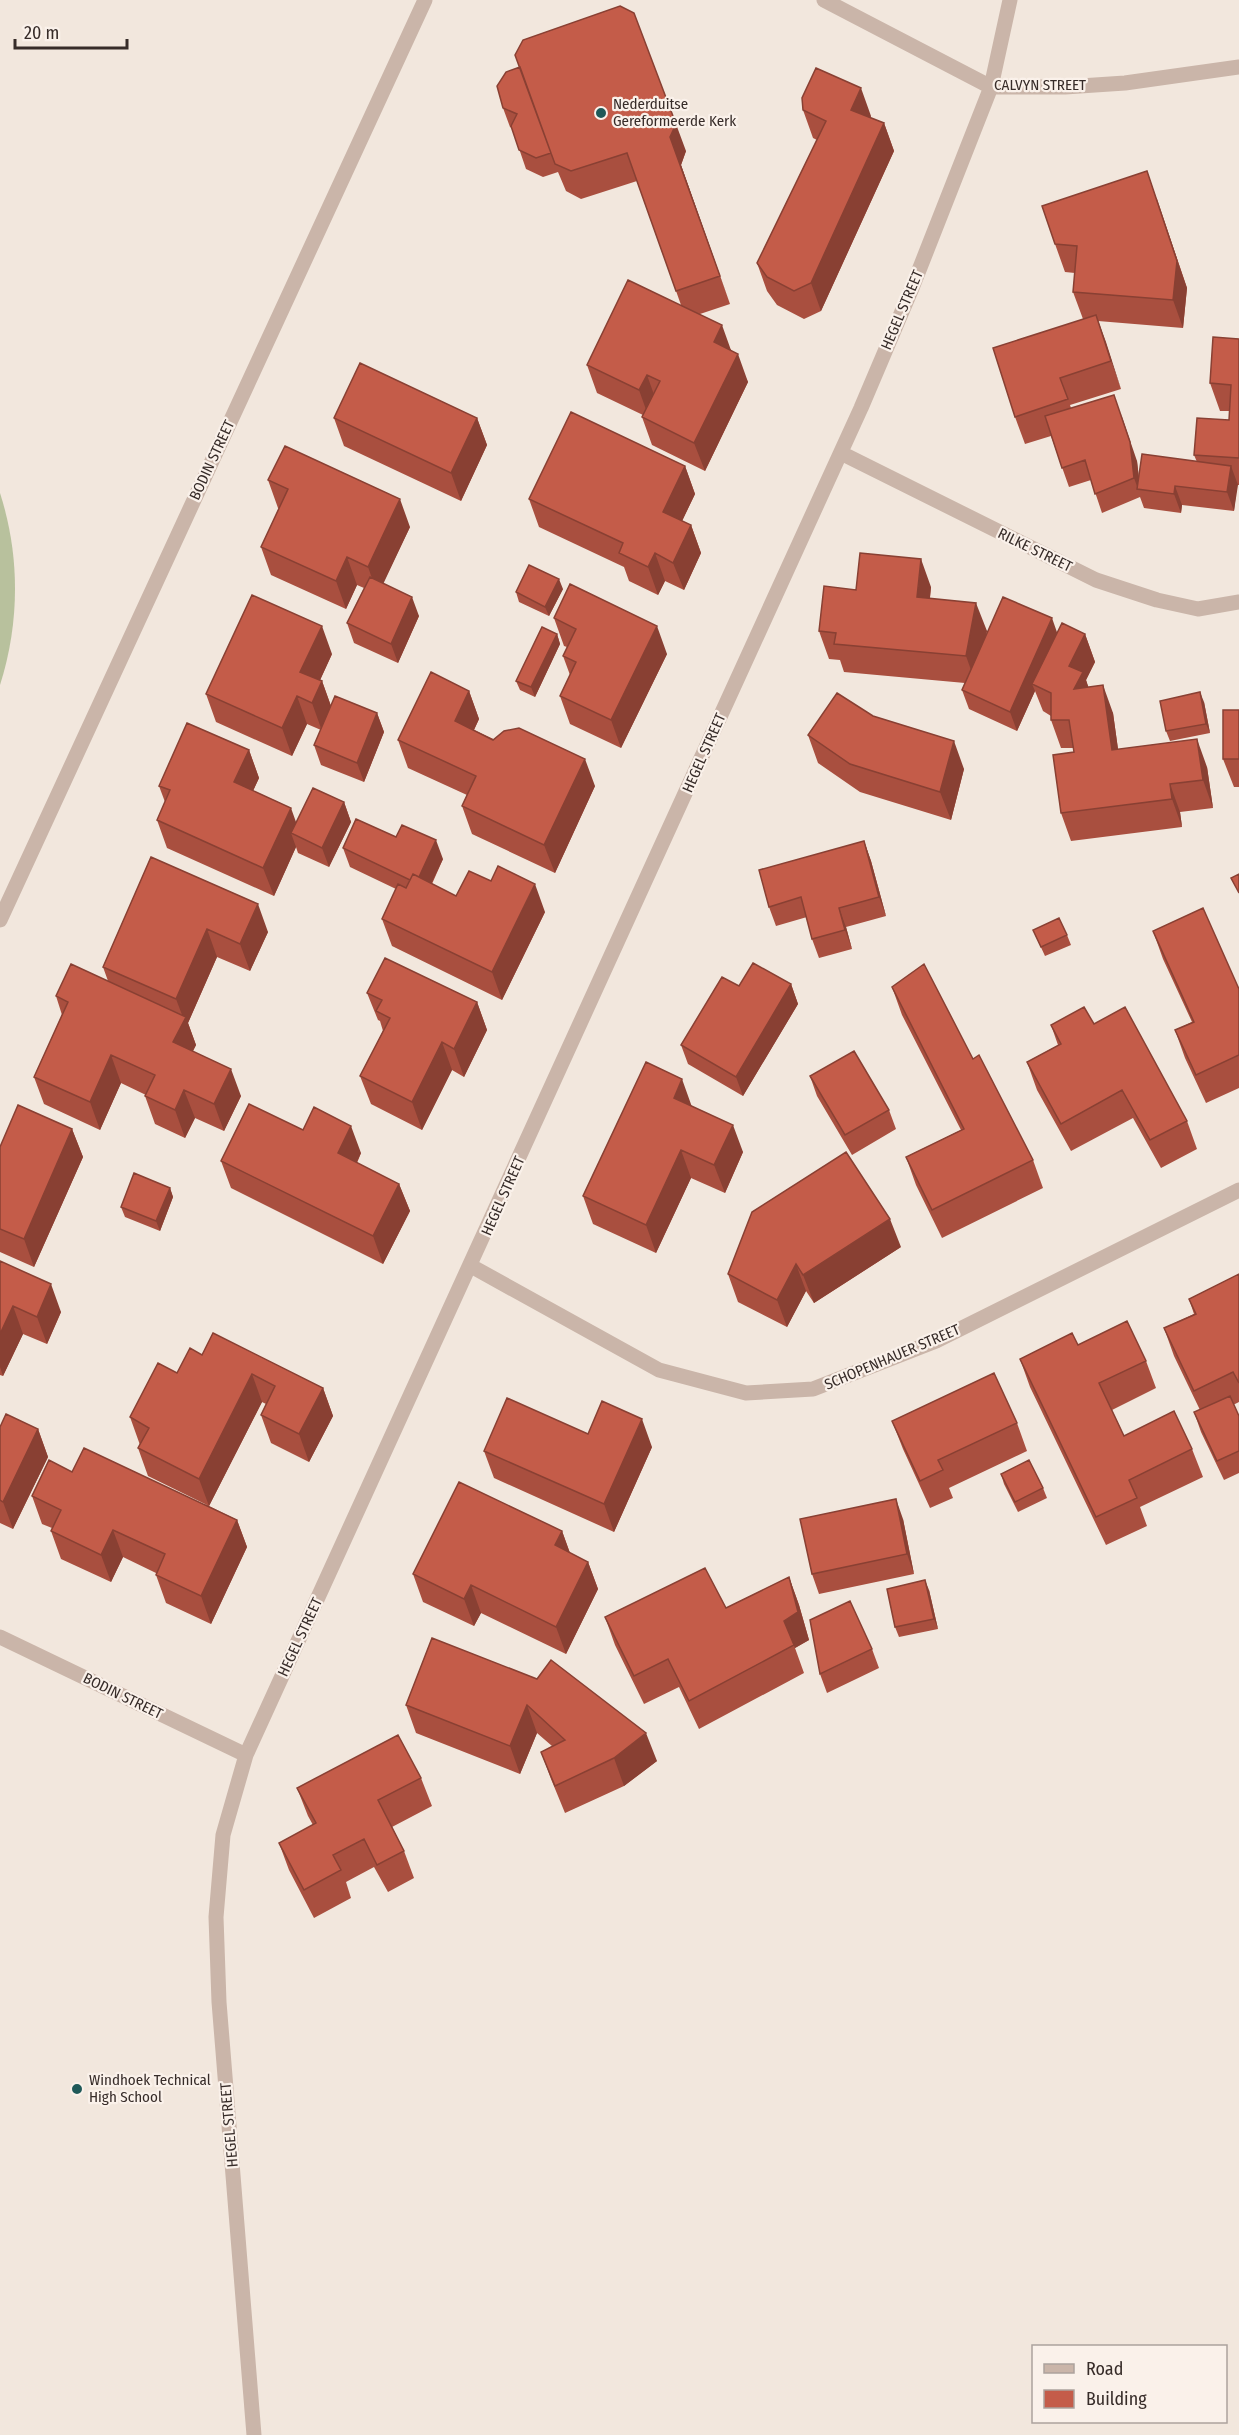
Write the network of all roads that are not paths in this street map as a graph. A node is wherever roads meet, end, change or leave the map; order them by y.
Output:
1 (425, 0) edge
2 (824, 0) edge
3 (1010, 0) edge
4 (1239, 67) edge
5 (991, 87) junction
6 (841, 453) junction
7 (1239, 602) edge
8 (0, 920) edge
9 (1239, 1190) edge
10 (471, 1266) junction
11 (0, 1637) edge
12 (246, 1755) junction
13 (254, 2435) edge

1 - 8 street, BODIN STREET
2 - 5 street, CALVYN STREET
3 - 5 street, HEGEL STREET
4 - 5 street, CALVYN STREET
5 - 6 street, HEGEL STREET
6 - 7 street, RILKE STREET
6 - 10 street, HEGEL STREET
9 - 10 street, SCHOPENHAUER STREET
10 - 12 street, HEGEL STREET
11 - 12 street, BODIN STREET
12 - 13 street, HEGEL STREET

